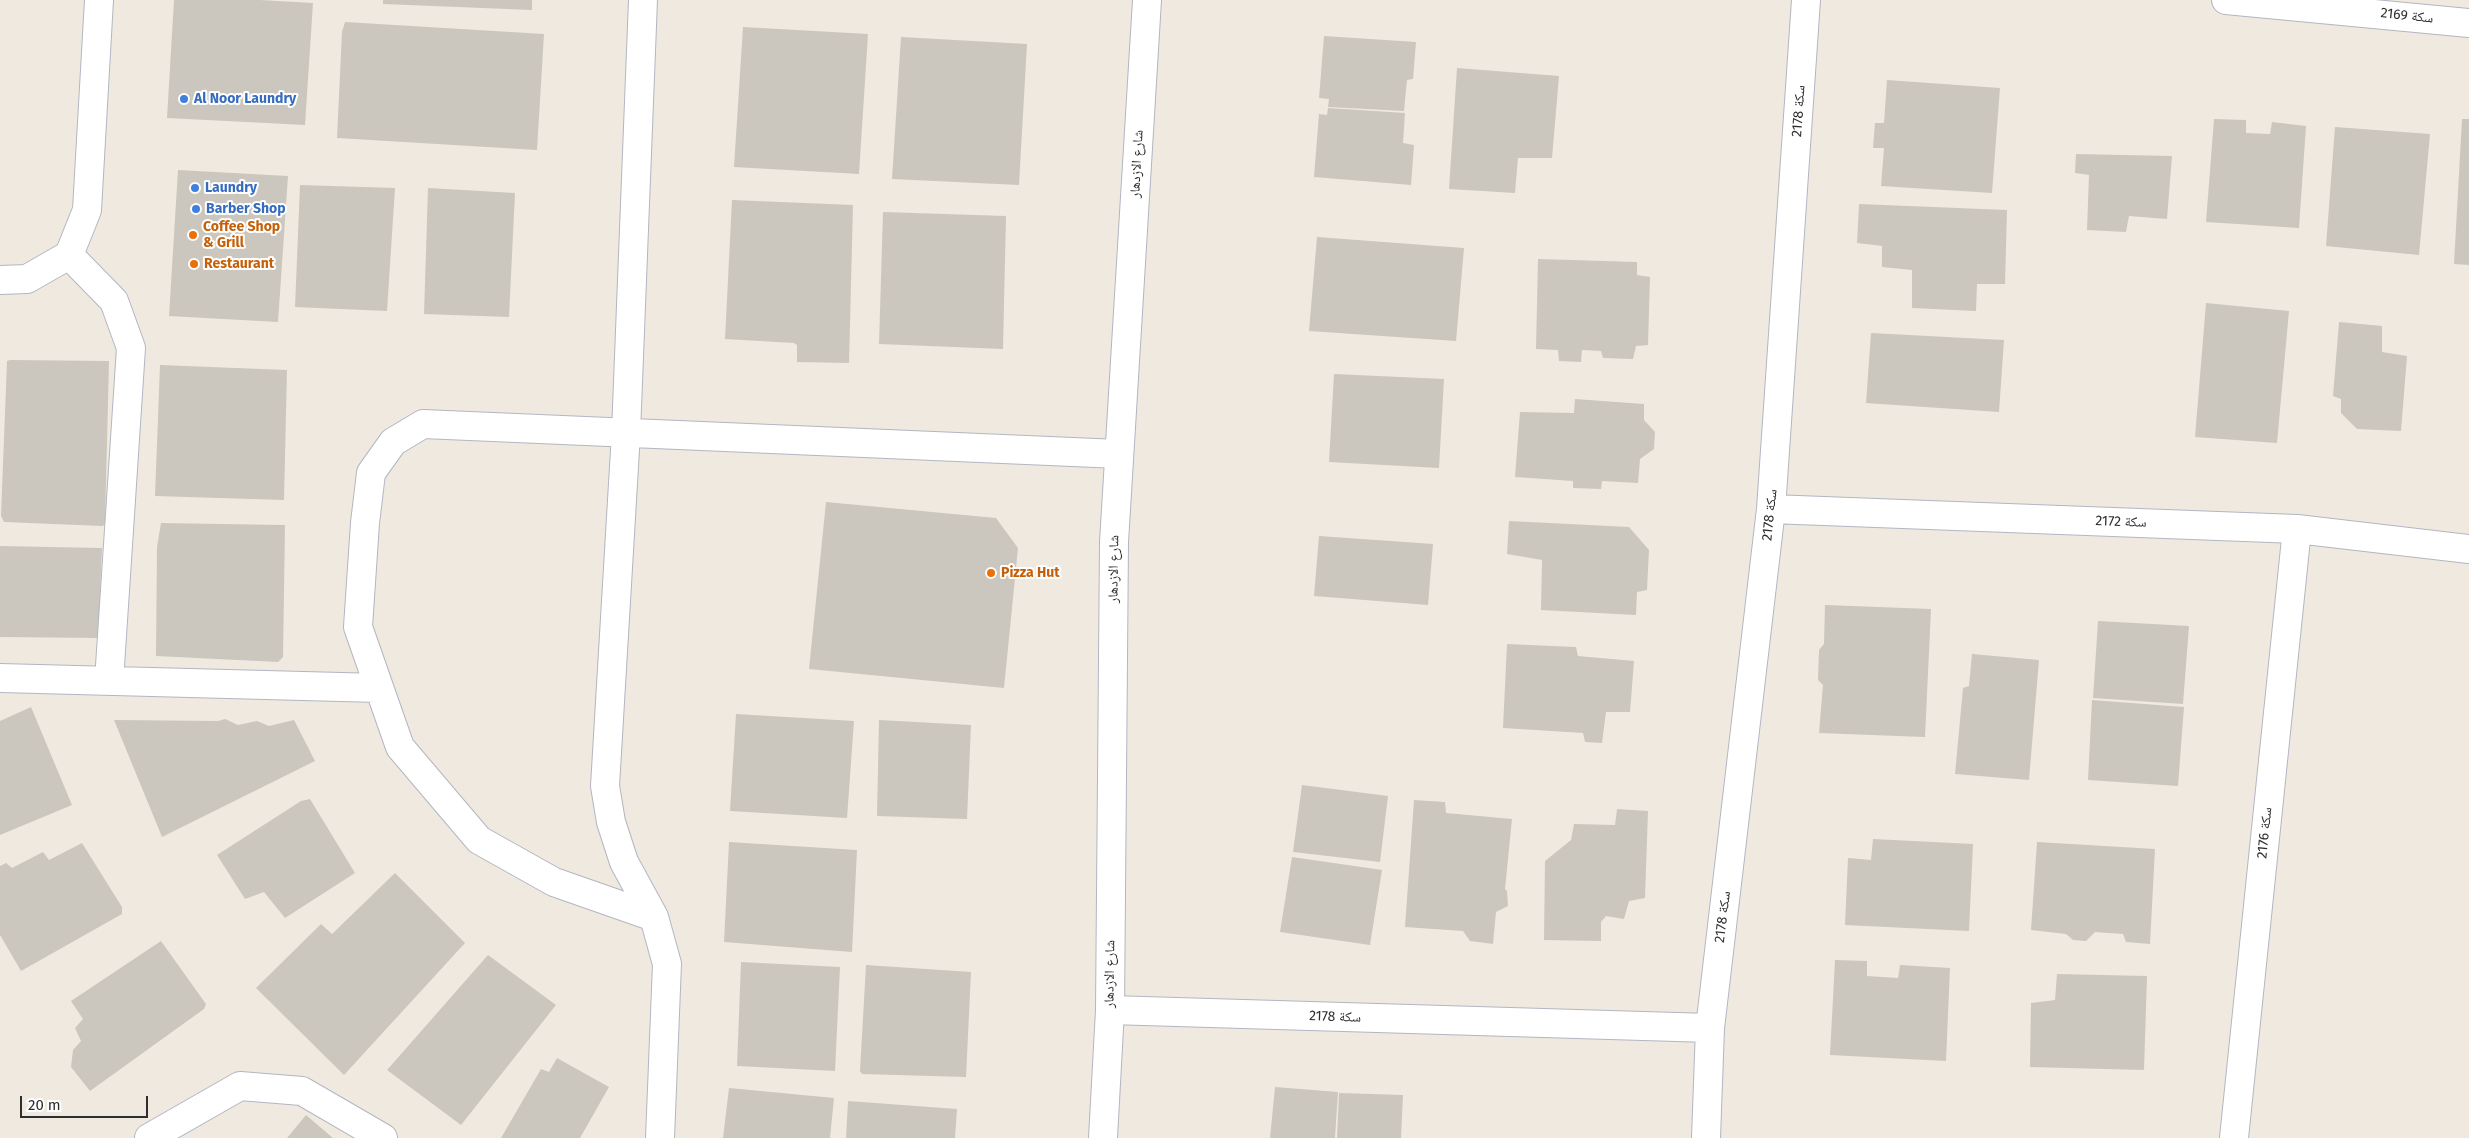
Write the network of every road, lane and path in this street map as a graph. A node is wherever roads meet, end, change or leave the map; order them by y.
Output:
1 (99, 0) edge
2 (643, 0) edge
3 (1147, 0) edge
4 (1806, 0) edge
5 (2226, 0) edge
6 (2341, 5) edge
7 (2469, 22) edge
8 (69, 255) junction
9 (0, 280) edge
10 (626, 433) junction
11 (1119, 454) junction
12 (1771, 508) junction
13 (2297, 529) junction
14 (2469, 549) edge
15 (0, 678) edge
16 (109, 681) junction
17 (379, 688) junction
18 (654, 917) junction
19 (1110, 1010) junction
20 (1710, 1028) junction
21 (149, 1138) edge
22 (383, 1138) edge
23 (660, 1138) edge
24 (1103, 1138) edge
25 (1706, 1138) edge
26 (2234, 1138) edge

1 - 8 street
2 - 10 street
3 - 11 street, شارع الازدهار
4 - 12 street, سكة 2178
5 - 6 street, سكة 2169
6 - 7 street, سكة 2169
8 - 9 street
8 - 16 street
10 - 11 street
10 - 17 street
10 - 18 street
11 - 19 street, شارع الازدهار
12 - 13 street, سكة 2172
12 - 20 street, سكة 2178
13 - 14 street, سكة 2172
13 - 26 street, سكة 2176
15 - 16 street
16 - 17 street
17 - 18 street
18 - 23 street
19 - 20 street, سكة 2178
19 - 24 street, شارع الازدهار
20 - 25 street, سكة 2178
21 - 22 street

